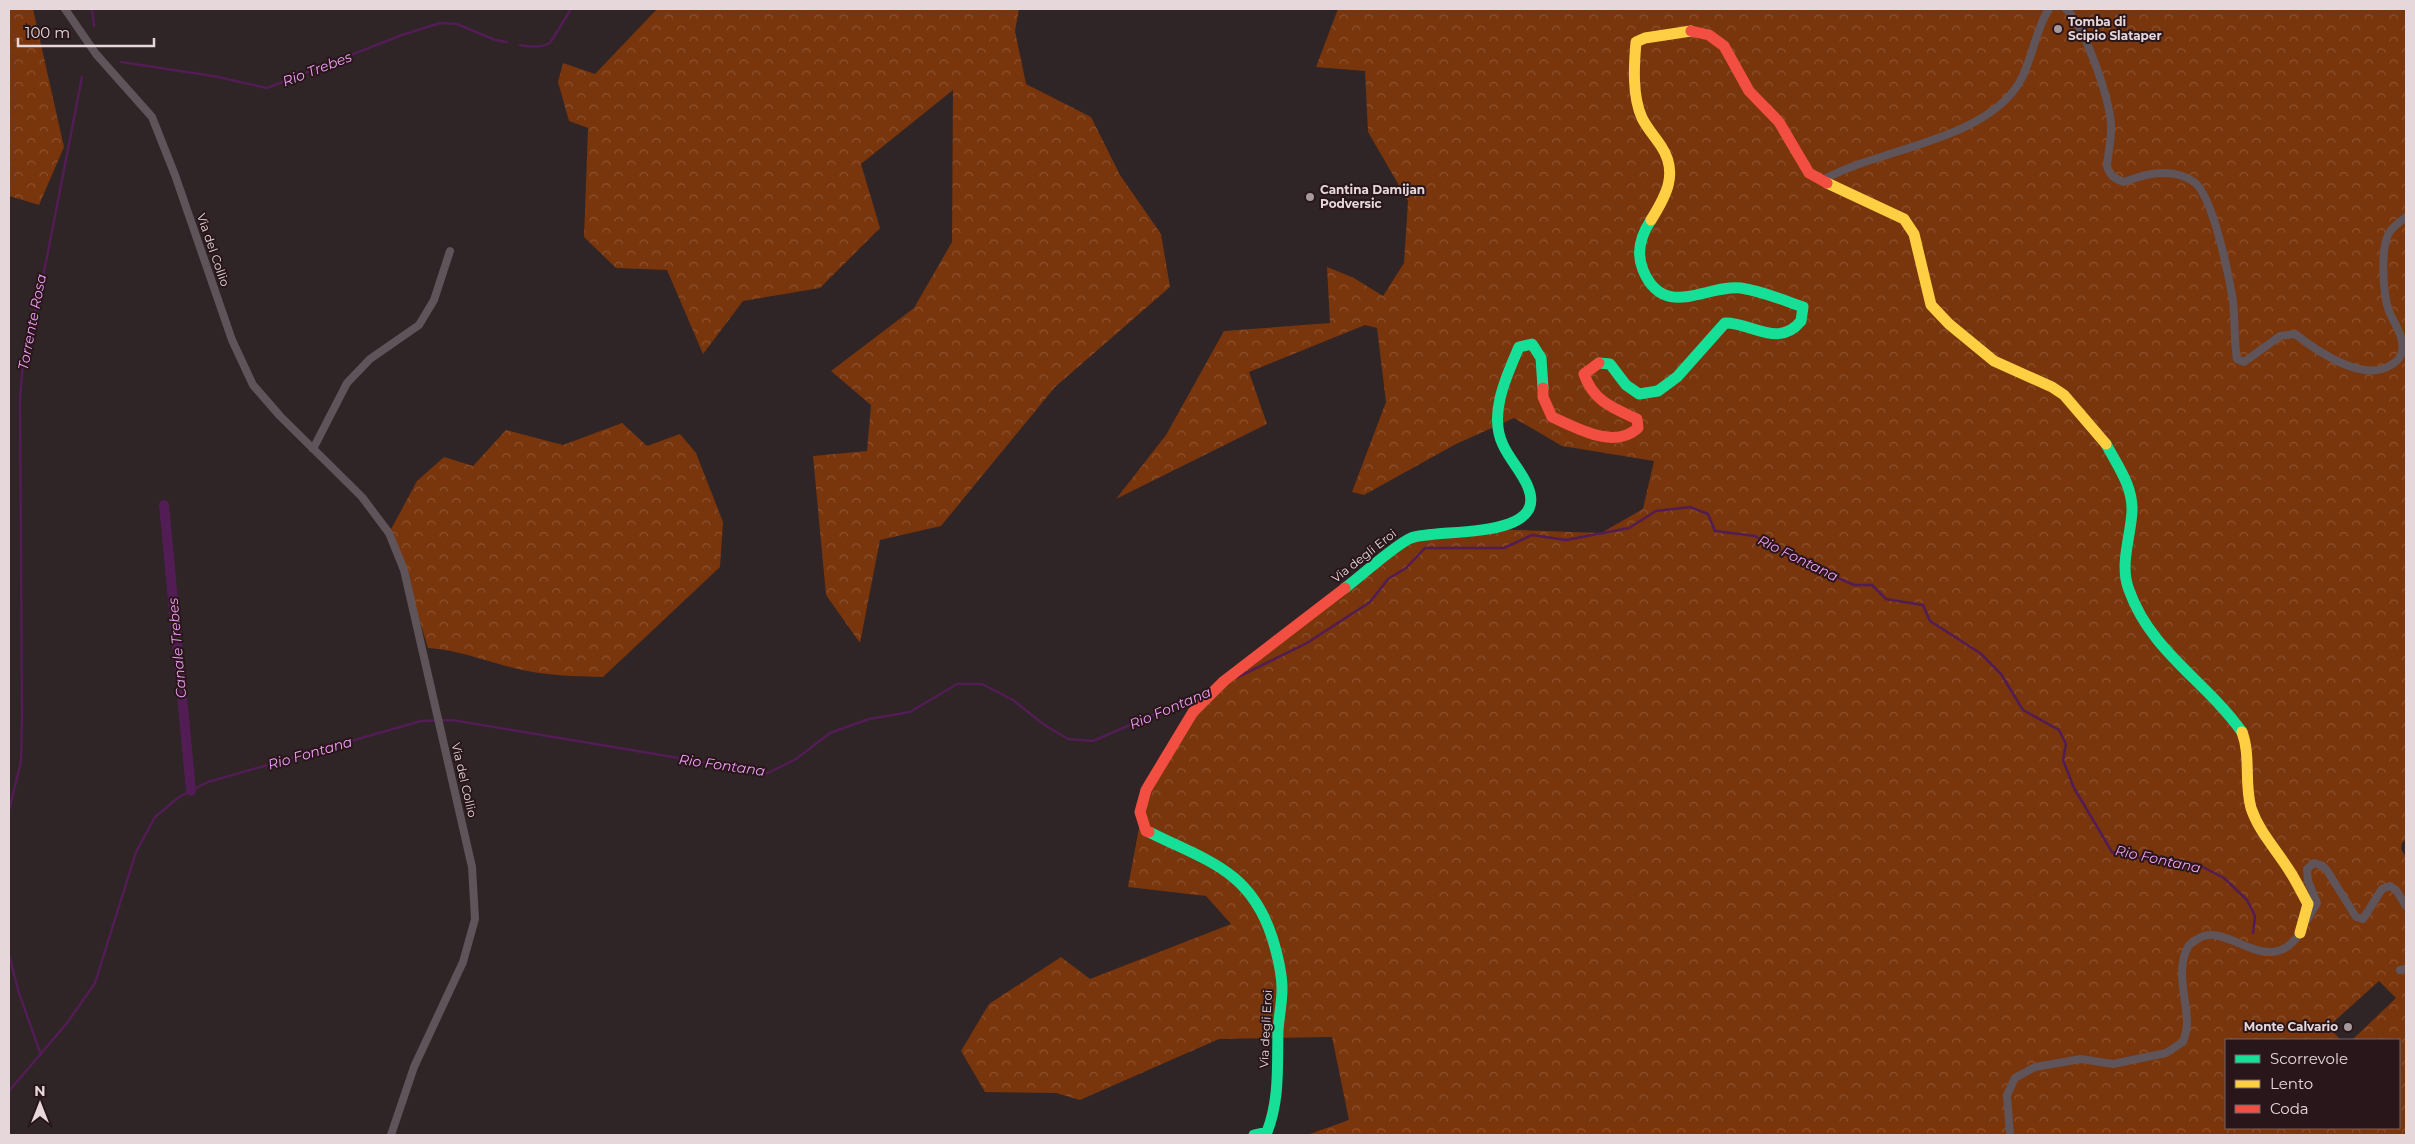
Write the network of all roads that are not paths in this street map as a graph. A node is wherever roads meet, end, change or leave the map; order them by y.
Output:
1 (65, 9) edge
2 (2049, 9) edge
3 (2066, 9) edge
4 (1823, 180) junction
5 (2406, 217) edge
6 (450, 250) dead end
7 (313, 449) junction
8 (2406, 906) edge
9 (2300, 933) junction
10 (391, 1135) edge
11 (1254, 1135) edge
12 (2010, 1135) edge

1 - 7 street, Via del Collio
2 - 4 street
3 - 5 street
4 - 9 street
4 - 11 street, Via degli Eroi
6 - 7 street
7 - 10 street, Via del Collio
8 - 9 street
9 - 12 street

